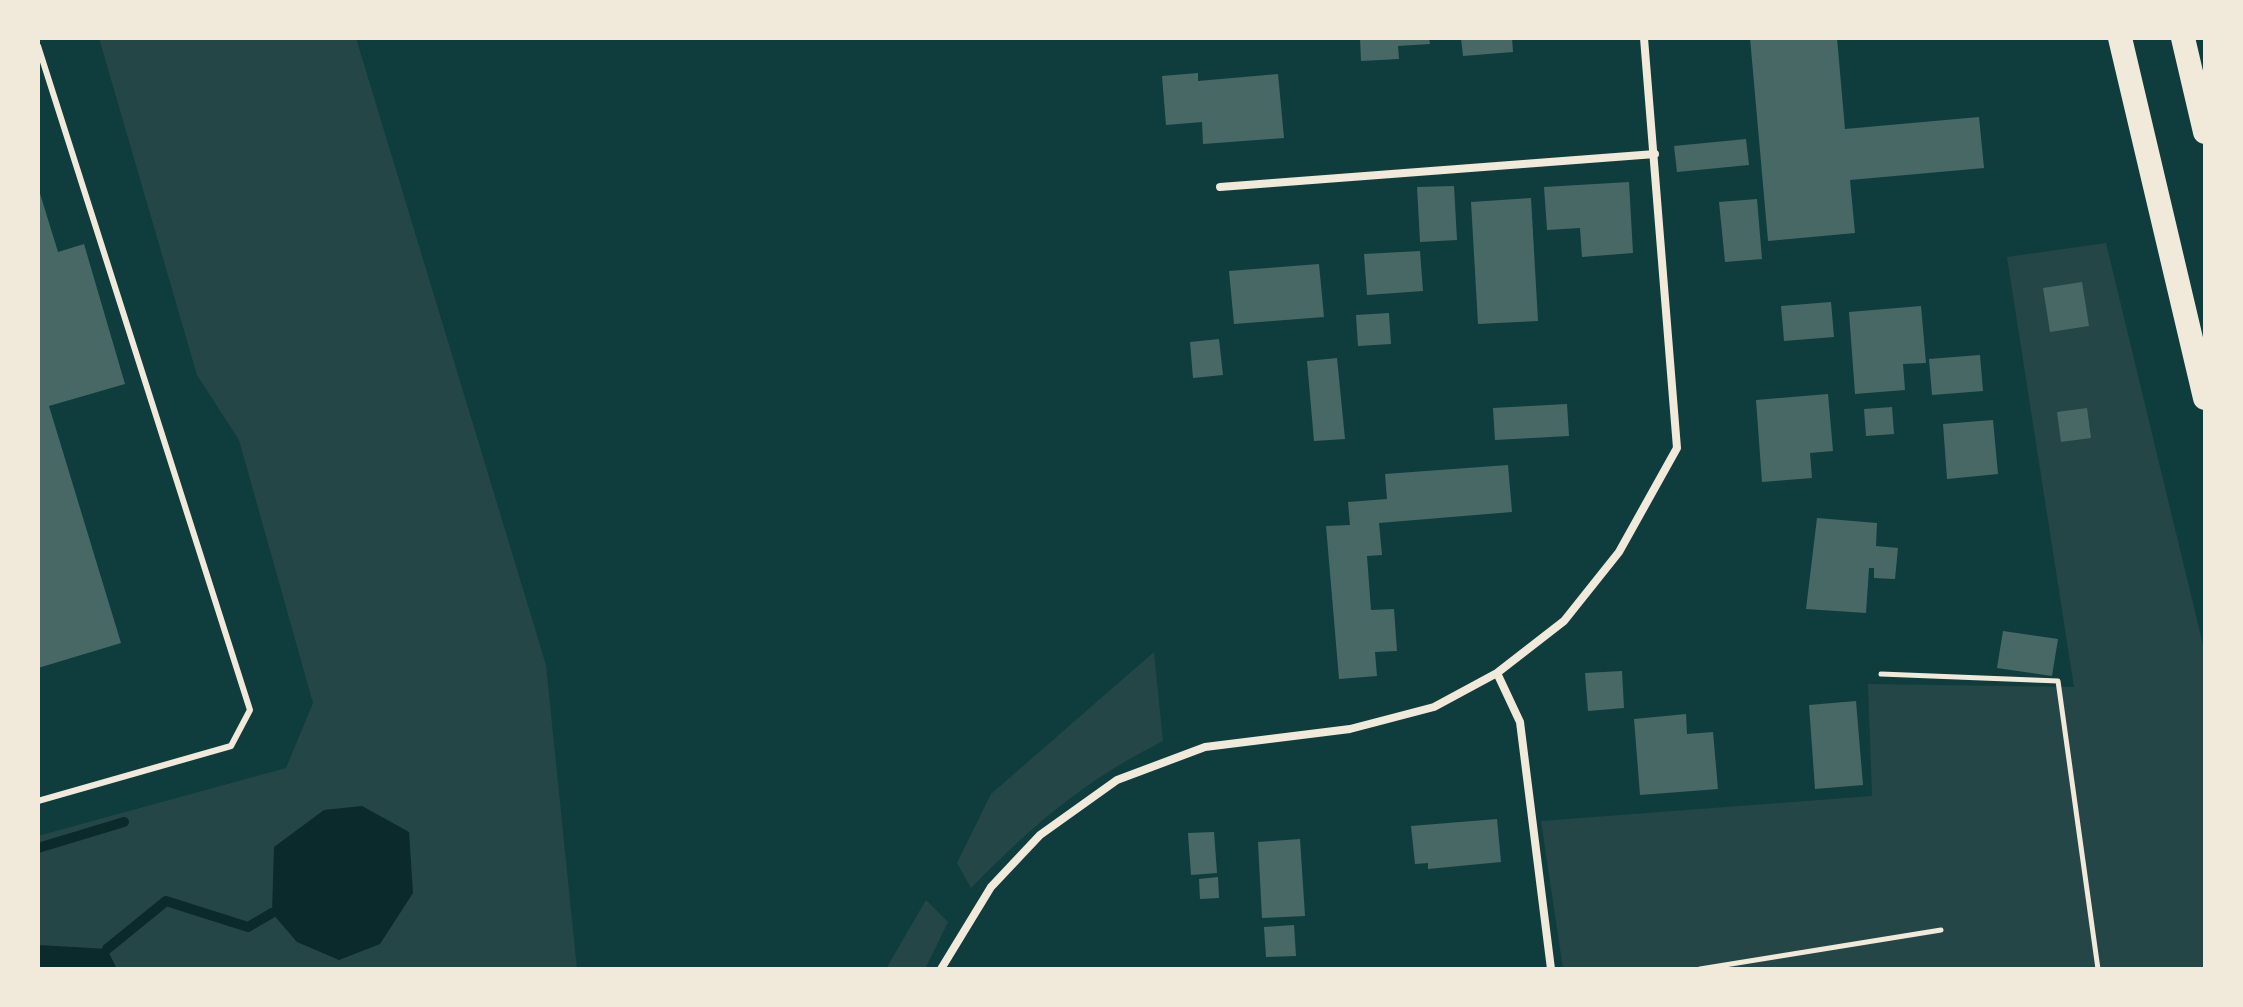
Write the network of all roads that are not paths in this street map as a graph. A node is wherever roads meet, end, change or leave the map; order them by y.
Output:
1 (1644, 38) edge
2 (2120, 38) edge
3 (2183, 38) edge
4 (38, 46) edge
5 (2205, 132) edge
6 (1655, 154) junction
7 (1220, 187) dead end
8 (2205, 398) edge
9 (1497, 673) junction
10 (38, 801) edge
11 (941, 969) edge
12 (1551, 969) edge

1 - 6 street
2 - 8 highway
3 - 5 highway
4 - 10 lane
6 - 7 street
6 - 9 street
9 - 11 street
9 - 12 street

